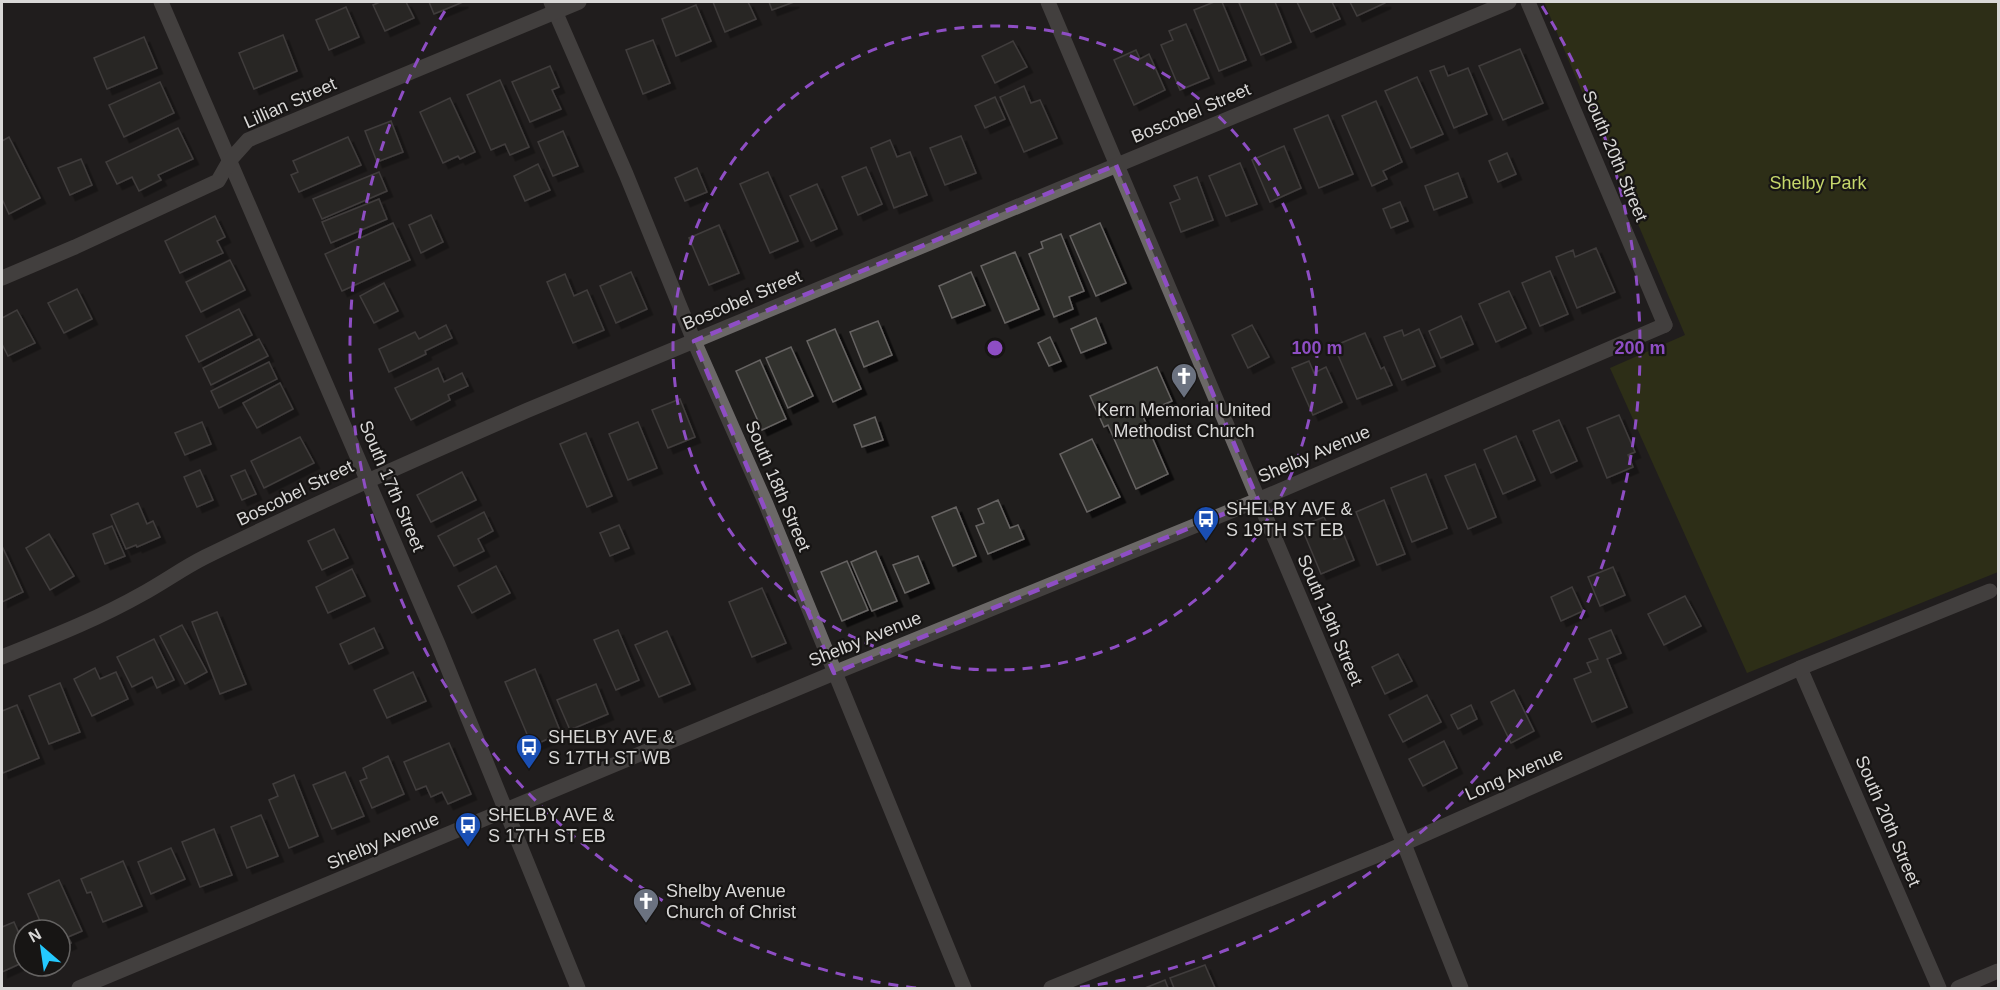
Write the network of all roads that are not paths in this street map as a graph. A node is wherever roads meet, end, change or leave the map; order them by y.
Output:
1 (161, 2) edge
2 (579, 2) edge
3 (1048, 2) edge
4 (1509, 2) edge
5 (1528, 2) edge
6 (553, 6) edge
7 (230, 160) junction
8 (1116, 165) junction
9 (2, 278) edge
10 (1665, 325) joint
11 (694, 341) junction
12 (368, 479) junction
13 (1258, 500) junction
14 (1990, 591) dead end
15 (2, 657) edge
16 (1800, 668) junction
17 (834, 673) junction
18 (506, 811) junction
19 (1404, 844) junction
20 (1998, 971) edge
21 (79, 988) edge
22 (578, 988) edge
23 (964, 988) edge
24 (1051, 988) edge
25 (1461, 988) edge
26 (1939, 988) edge
27 (1958, 988) edge

1 - 7 street, South 17th Street
2 - 6 street, Lillian Street
3 - 8 street, South 19th Street
4 - 8 street, Boscobel Street
5 - 10 street, South 20th Street
6 - 7 street, Lillian Street
6 - 11 street, South 18th Street
7 - 9 street, Lillian Street
7 - 12 street, South 17th Street
8 - 11 street, Boscobel Street
8 - 13 street, South 19th Street
10 - 13 street, Shelby Avenue
11 - 12 street, Boscobel Street
11 - 17 street, South 18th Street
12 - 15 street, Boscobel Street
12 - 18 street, South 17th Street
13 - 17 street, Shelby Avenue
13 - 19 street, South 19th Street
14 - 16 street, Long Avenue
16 - 19 street, Long Avenue
16 - 26 street, South 20th Street
17 - 18 street, Shelby Avenue
17 - 23 street, South 18th Street
18 - 21 street, Shelby Avenue
18 - 22 street, South 17th Street
19 - 24 street, Long Avenue
19 - 25 street, South 19th Street
20 - 27 street

